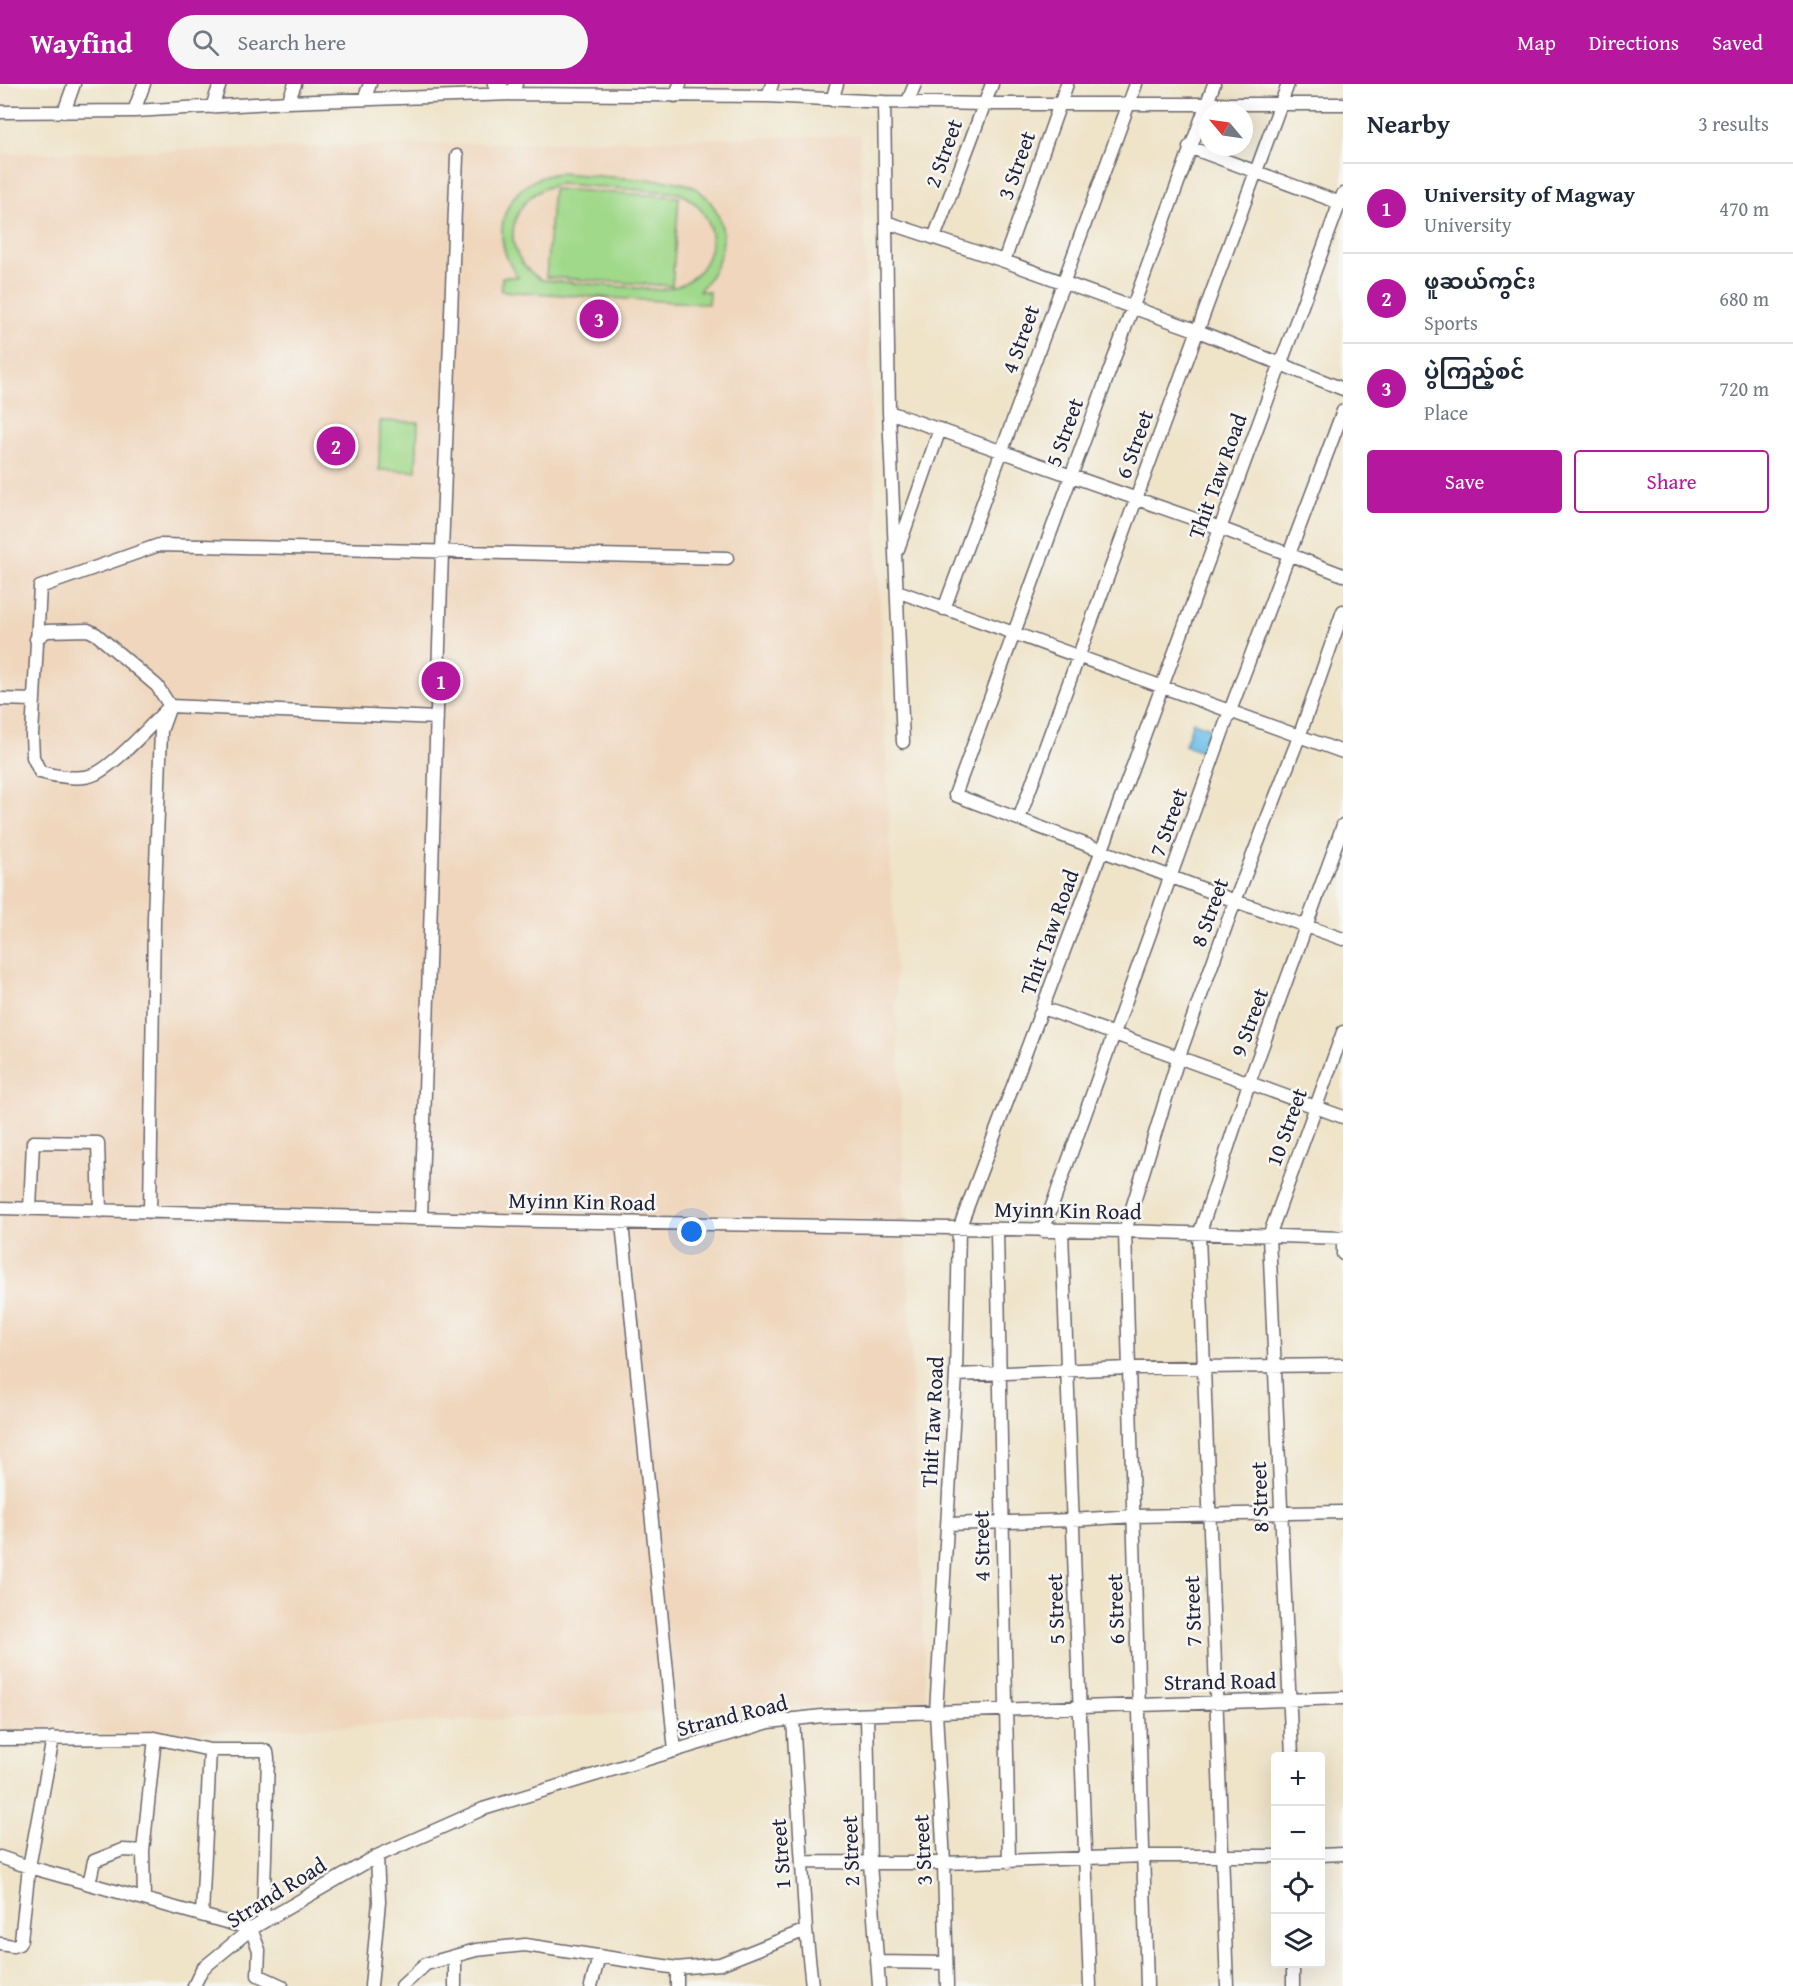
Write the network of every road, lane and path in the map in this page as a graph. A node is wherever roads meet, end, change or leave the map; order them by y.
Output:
1 (74, 84) edge
2 (144, 84) edge
3 (220, 84) edge
4 (295, 84) edge
5 (370, 84) edge
6 (443, 84) edge
7 (495, 84) edge
8 (680, 84) edge
9 (837, 84) edge
10 (915, 84) edge
11 (992, 84) edge
12 (1067, 84) edge
13 (1136, 84) edge
14 (1214, 84) edge
15 (1288, 84) edge
16 (514, 89) edge
17 (594, 89) edge
18 (770, 90) edge
19 (675, 96) junction
20 (439, 97) junction
21 (364, 99) junction
22 (832, 100) junction
23 (908, 101) junction
24 (288, 102) junction
25 (884, 102) junction
26 (1207, 102) edge
27 (1061, 103) junction
28 (1199, 103) edge
29 (1253, 103) edge
30 (1281, 103) junction
31 (984, 104) junction
32 (1130, 104) junction
33 (1343, 104) edge
34 (212, 107) junction
35 (134, 111) junction
36 (0, 112) edge
37 (64, 112) junction
38 (1199, 124) edge
39 (1190, 147) junction
40 (457, 156) dead end
41 (1256, 171) junction
42 (1342, 200) edge
43 (886, 222) junction
44 (934, 238) junction
45 (1004, 261) junction
46 (1063, 282) junction
47 (1132, 307) junction
48 (1198, 331) junction
49 (1280, 364) junction
50 (1343, 389) edge
51 (1343, 411) edge
52 (889, 412) junction
53 (940, 429) junction
54 (1002, 451) junction
55 (1071, 475) junction
56 (1137, 498) junction
57 (1220, 528) junction
58 (442, 551) junction
59 (1290, 554) junction
60 (895, 556) junction
61 (727, 558) dead end
62 (1343, 575) edge
63 (897, 591) junction
64 (944, 609) junction
65 (1343, 611) edge
66 (1013, 633) junction
67 (36, 639) junction
68 (1078, 657) junction
69 (1162, 687) junction
70 (0, 699) edge
71 (33, 700) junction
72 (170, 706) junction
73 (1230, 711) junction
74 (437, 718) junction
75 (1299, 737) junction
76 (903, 742) dead end
77 (1343, 752) edge
78 (1019, 819) junction
79 (1343, 825) edge
80 (1102, 850) junction
81 (1171, 876) junction
82 (1235, 901) junction
83 (1306, 926) junction
84 (1343, 939) edge
85 (1043, 1008) junction
86 (1343, 1032) edge
87 (1114, 1034) junction
88 (1179, 1059) junction
89 (1249, 1083) junction
90 (1316, 1107) junction
91 (1343, 1117) edge
92 (0, 1208) edge
93 (30, 1209) junction
94 (99, 1211) junction
95 (150, 1212) junction
96 (421, 1218) junction
97 (622, 1222) junction
98 (959, 1229) junction
99 (997, 1230) junction
100 (1043, 1231) junction
101 (1062, 1231) junction
102 (1125, 1231) junction
103 (1199, 1235) junction
104 (1269, 1236) junction
105 (1343, 1238) edge
106 (1343, 1254) edge
107 (1343, 1365) edge
108 (1275, 1366) junction
109 (1129, 1368) junction
110 (1204, 1368) junction
111 (1067, 1372) junction
112 (999, 1374) junction
113 (956, 1375) junction
114 (1343, 1512) edge
115 (1281, 1514) junction
116 (1134, 1516) junction
117 (1210, 1516) junction
118 (1072, 1520) junction
119 (1002, 1522) junction
120 (948, 1524) junction
121 (1343, 1698) edge
122 (1289, 1700) junction
123 (1217, 1703) junction
124 (1139, 1704) junction
125 (1079, 1708) junction
126 (1005, 1710) junction
127 (936, 1712) junction
128 (867, 1715) junction
129 (793, 1719) junction
130 (53, 1738) junction
131 (155, 1738) junction
132 (0, 1739) edge
133 (210, 1750) junction
134 (675, 1750) junction
135 (1292, 1752) edge
136 (143, 1851) junction
137 (1343, 1854) edge
138 (1325, 1855) edge
139 (377, 1856) junction
140 (1143, 1856) junction
141 (1271, 1856) edge
142 (0, 1857) edge
143 (1222, 1857) junction
144 (1085, 1860) junction
145 (802, 1862) junction
146 (1009, 1862) junction
147 (870, 1863) junction
148 (944, 1863) junction
149 (29, 1867) junction
150 (89, 1884) junction
151 (144, 1898) junction
152 (202, 1915) junction
153 (263, 1922) junction
154 (251, 1929) junction
155 (806, 1930) junction
156 (0, 1944) edge
157 (455, 1956) junction
158 (599, 1956) junction
159 (877, 1962) junction
160 (946, 1963) junction
161 (677, 1968) junction
162 (1293, 1968) edge
163 (194, 1986) edge
164 (282, 1986) edge
165 (371, 1986) edge
166 (402, 1986) edge
167 (455, 1986) edge
168 (591, 1986) edge
169 (677, 1986) edge
170 (812, 1986) edge
171 (879, 1986) edge
172 (947, 1986) edge
173 (1090, 1986) edge
174 (1147, 1986) edge
175 (1227, 1986) edge
176 (1293, 1986) edge

1 - 37 street
2 - 35 street
3 - 34 street
4 - 24 street
5 - 21 street
6 - 20 street
7 - 16 street
8 - 19 street
9 - 22 street
10 - 23 street
11 - 31 street, 2 Street
12 - 27 street, 3 Street
13 - 32 street, 4 Street
14 - 26 street, 5 Street
15 - 30 street, 6 Street
16 - 17 street
16 - 20 street
17 - 19 street
18 - 19 street
18 - 22 street
20 - 21 street
21 - 24 street
22 - 25 street
23 - 25 street
23 - 31 street
24 - 34 street
25 - 43 street
27 - 31 street
27 - 32 street
27 - 45 street, 3 Street
28 - 32 street
29 - 30 street
30 - 33 street
30 - 41 street, 6 Street
31 - 44 street, 2 Street
32 - 46 street, 4 Street
34 - 35 street
35 - 37 street
36 - 37 street
38 - 39 street, 5 Street
39 - 41 street
39 - 47 street, 5 Street
40 - 58 street
41 - 42 street
41 - 48 street, 6 Street
42 - 49 street, Thit Taw Road
43 - 44 street
43 - 52 street
44 - 45 street
45 - 46 street
46 - 47 street
46 - 54 street, 4 Street
47 - 48 street
47 - 55 street, 5 Street
48 - 49 street
48 - 56 street, 6 Street
49 - 50 street
49 - 57 street, Thit Taw Road
51 - 59 street, 7 Street
52 - 53 street
52 - 60 street
53 - 54 street
53 - 60 street
54 - 55 street
54 - 64 street, 4 Street
55 - 56 street
55 - 66 street, 5 Street
56 - 57 street
56 - 68 street, 6 Street
57 - 59 street
57 - 69 street, Thit Taw Road
58 - 61 street
58 - 67 street
58 - 74 street
59 - 62 street
59 - 73 street, 7 Street
60 - 63 street
63 - 64 street
63 - 76 street
64 - 66 street
65 - 75 street, 8 Street
66 - 68 street
66 - 78 street, 5 Street
67 - 71 street
67 - 72 street
68 - 69 street
68 - 78 street, 6 Street
69 - 73 street
69 - 80 street, Thit Taw Road
70 - 71 street
71 - 72 street
72 - 74 street
72 - 95 street
73 - 75 street
73 - 81 street, 7 Street
74 - 96 street
75 - 77 street
75 - 82 street, 8 Street
78 - 80 street
79 - 83 street, 9 Street
80 - 81 street
80 - 85 street, Thit Taw Road
81 - 82 street
81 - 87 street, 7 Street
82 - 83 street
82 - 88 street, 8 Street
83 - 84 street
83 - 89 street, 9 Street
85 - 87 street
85 - 98 street, Thit Taw Road
86 - 90 street, 10 Street
87 - 88 street
87 - 100 street, 7 Street
88 - 89 street
88 - 102 street, 8 Street
89 - 90 street
89 - 103 street, 9 Street
90 - 91 street
90 - 104 street, 10 Street
92 - 93 street, Myinn Kin Road
93 - 94 street, Myinn Kin Road
93 - 94 street
94 - 95 street, Myinn Kin Road
95 - 96 street, Myinn Kin Road
96 - 97 street, Myinn Kin Road
97 - 98 street, Myinn Kin Road
97 - 134 street
98 - 99 street, Myinn Kin Road
98 - 113 street, Thit Taw Road
99 - 100 street, Myinn Kin Road
99 - 112 street, 4 Street
100 - 101 street, Myinn Kin Road
101 - 102 street, Myinn Kin Road
101 - 111 street, 5 Street
102 - 103 street, Myinn Kin Road
102 - 109 street, 6 Street
103 - 104 street, Myinn Kin Road
103 - 110 street, 7 Street
104 - 105 street, Myinn Kin Road
104 - 108 street, 8 Street
105 - 106 street
107 - 108 street
108 - 110 street
108 - 115 street, 8 Street
109 - 110 street
109 - 111 street
109 - 116 street, 6 Street
110 - 117 street, 7 Street
111 - 112 street
111 - 118 street, 5 Street
112 - 113 street
112 - 119 street, 4 Street
113 - 120 street, Thit Taw Road
114 - 115 street
115 - 117 street
115 - 122 street, 8 Street
116 - 117 street
116 - 118 street
116 - 124 street, 6 Street
117 - 123 street, 7 Street
118 - 119 street
118 - 125 street, 5 Street
119 - 120 street
119 - 126 street, 4 Street
120 - 127 street, Thit Taw Road
121 - 122 street, Strand Road
122 - 123 street, Strand Road
122 - 135 street, 8 Street
123 - 124 street, Strand Road
123 - 143 street, 7 Street
124 - 125 street, Strand Road
124 - 140 street, 6 Street
125 - 126 street, Strand Road
125 - 144 street, 5 Street
126 - 127 street, Strand Road
126 - 146 street, 4 Street
127 - 128 street, Strand Road
127 - 148 street, 3 Street
128 - 129 street, Strand Road
128 - 147 street, 2 Street
129 - 134 street, Strand Road
129 - 145 street, 1 Street
130 - 131 street
130 - 132 street
130 - 149 street
131 - 133 street
131 - 136 street
133 - 152 street
133 - 153 street
134 - 139 street, Strand Road
136 - 150 street
136 - 151 street
137 - 138 street
139 - 153 street, Strand Road
139 - 165 street
140 - 143 street
140 - 144 street
140 - 174 street, 6 Street
141 - 143 street
142 - 149 street
143 - 175 street, 7 Street
144 - 146 street
144 - 173 street, 5 Street
145 - 147 street
145 - 155 street, 1 Street
146 - 148 street
147 - 148 street
147 - 159 street, 2 Street
148 - 160 street, 3 Street
149 - 150 street
149 - 156 street
150 - 151 street
151 - 152 street
152 - 154 street
153 - 154 street, Strand Road
154 - 163 street, Strand Road
154 - 164 street
155 - 161 street
155 - 170 street, 1 Street
157 - 158 street
157 - 166 street
157 - 167 street
158 - 161 street
158 - 168 street
159 - 160 street
159 - 171 street, 2 Street
160 - 172 street, 3 Street
161 - 169 street
162 - 176 street

